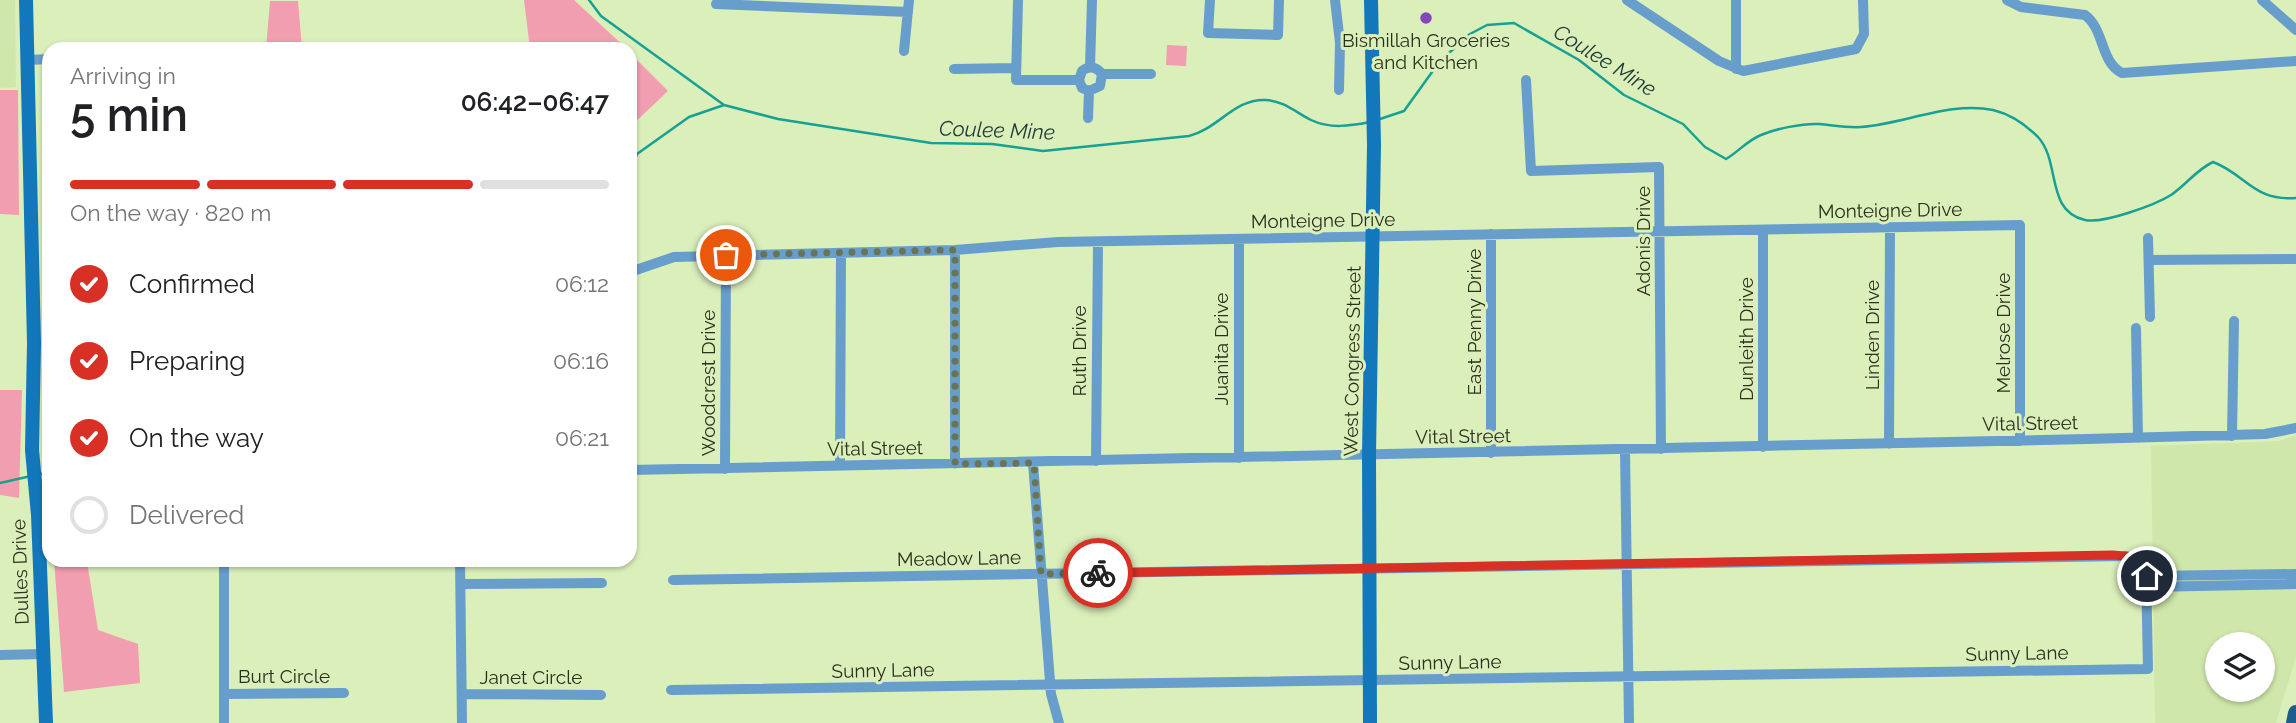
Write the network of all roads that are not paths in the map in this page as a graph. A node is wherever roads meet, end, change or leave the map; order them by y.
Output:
1 (26, 0) edge
2 (909, 0) edge
3 (1018, 0) edge
4 (1092, 0) edge
5 (1210, 0) edge
6 (1279, 0) edge
7 (1335, 0) edge
8 (1371, 0) edge
9 (1736, 0) edge
10 (1863, 0) edge
11 (2007, 0) edge
12 (2262, 0) edge
13 (1629, 1) edge
14 (716, 4) dead end
15 (908, 12) junction
16 (2296, 30) edge
17 (904, 51) dead end
18 (42, 59) edge
19 (28, 60) junction
20 (2296, 61) edge
21 (1090, 67) junction
22 (1016, 68) junction
23 (954, 69) dead end
24 (1736, 69) junction
25 (1102, 74) junction
26 (1151, 74) dead end
27 (1079, 80) junction
28 (1526, 80) dead end
29 (1339, 90) dead end
30 (1090, 91) junction
31 (1088, 118) dead end
32 (2020, 225) joint
33 (1890, 227) junction
34 (1763, 230) junction
35 (1660, 232) junction
36 (1491, 234) junction
37 (1374, 237) junction
38 (2148, 237) dead end
39 (1239, 240) junction
40 (1098, 243) junction
41 (955, 250) junction
42 (841, 253) junction
43 (726, 255) junction
44 (2296, 259) edge
45 (2149, 260) junction
46 (637, 270) edge
47 (2150, 317) dead end
48 (2234, 321) dead end
49 (2136, 328) dead end
50 (2296, 428) edge
51 (2232, 436) junction
52 (2138, 438) junction
53 (2020, 441) junction
54 (1889, 444) junction
55 (1763, 447) junction
56 (1661, 449) junction
57 (1625, 450) junction
58 (1492, 453) junction
59 (1369, 455) junction
60 (1239, 458) junction
61 (1096, 461) junction
62 (1034, 463) junction
63 (955, 464) junction
64 (840, 466) junction
65 (725, 468) junction
66 (637, 470) edge
67 (1627, 563) junction
68 (224, 567) edge
69 (460, 567) edge
70 (1369, 567) junction
71 (1041, 574) junction
72 (2296, 574) edge
73 (673, 580) dead end
74 (2231, 580) junction
75 (2147, 582) junction
76 (603, 583) dead end
77 (461, 584) junction
78 (2296, 584) edge
79 (0, 654) edge
80 (43, 654) junction
81 (1629, 677) junction
82 (1369, 681) junction
83 (1050, 686) junction
84 (671, 690) dead end
85 (344, 693) dead end
86 (224, 694) junction
87 (462, 694) junction
88 (601, 695) dead end
89 (2296, 713) edge
90 (46, 723) edge
91 (224, 723) edge
92 (462, 723) edge
93 (1059, 723) edge
94 (1370, 723) edge
95 (1629, 723) edge
96 (2294, 723) edge

1 - 19 main road, Dulles Drive
2 - 15 street
3 - 22 street
4 - 21 street
5 - 6 street
7 - 29 street
8 - 37 main road, West Congress Street
9 - 24 street
10 - 24 street
11 - 20 street
12 - 16 street
13 - 24 street
14 - 15 street
15 - 17 street
18 - 19 street
19 - 80 main road, Dulles Drive
21 - 25 street
21 - 27 street
22 - 23 street
22 - 27 street
25 - 26 street
25 - 30 street
27 - 30 street
28 - 35 street, Adonis Drive
30 - 31 street
32 - 33 street, Monteigne Drive
32 - 53 street, Melrose Drive
33 - 34 street, Monteigne Drive
33 - 54 street, Linden Drive
34 - 35 street, Monteigne Drive
34 - 55 street, Dunleith Drive
35 - 36 street, Monteigne Drive
35 - 56 street, Adonis Drive
36 - 37 street, Monteigne Drive
36 - 58 street, East Penny Drive
37 - 39 street, Monteigne Drive
37 - 59 main road, West Congress Street
38 - 45 street
39 - 40 street, Monteigne Drive
39 - 60 street, Juanita Drive
40 - 41 street, Monteigne Drive
40 - 61 street, Ruth Drive
41 - 42 street, Monteigne Drive
41 - 63 street
42 - 43 street, Monteigne Drive
42 - 64 street
43 - 46 street, Monteigne Drive
43 - 65 street, Woodcrest Drive
44 - 45 street
45 - 47 street
48 - 51 street
49 - 52 street
50 - 51 street, Vital Street
51 - 52 street, Vital Street
52 - 53 street, Vital Street
53 - 54 street, Vital Street
54 - 55 street, Vital Street
55 - 56 street, Vital Street
56 - 57 street, Vital Street
57 - 58 street, Vital Street
57 - 67 street
58 - 59 street, Vital Street
59 - 60 street, Vital Street
59 - 70 main road, West Congress Street
60 - 61 street, Vital Street
61 - 62 street, Vital Street
62 - 63 street, Vital Street
62 - 71 street
63 - 64 street, Vital Street
64 - 65 street, Vital Street
65 - 66 street, Vital Street
67 - 70 street, Meadow Lane
67 - 75 street, Meadow Lane
67 - 81 street
68 - 86 street
69 - 77 street
70 - 71 street, Meadow Lane
70 - 82 main road, West Congress Street
71 - 73 street, Meadow Lane
71 - 83 street
72 - 74 street
74 - 75 street
74 - 78 street
75 - 81 street, Sunny Lane
76 - 77 street
77 - 87 street
79 - 80 street
80 - 90 main road, Dulles Drive
81 - 82 street, Sunny Lane
81 - 95 street
82 - 83 street, Sunny Lane
82 - 94 main road, West Congress Street
83 - 84 street, Sunny Lane
83 - 93 street
85 - 86 street, Burt Circle
86 - 91 street
87 - 88 street, Janet Circle
87 - 92 street
89 - 96 main road

